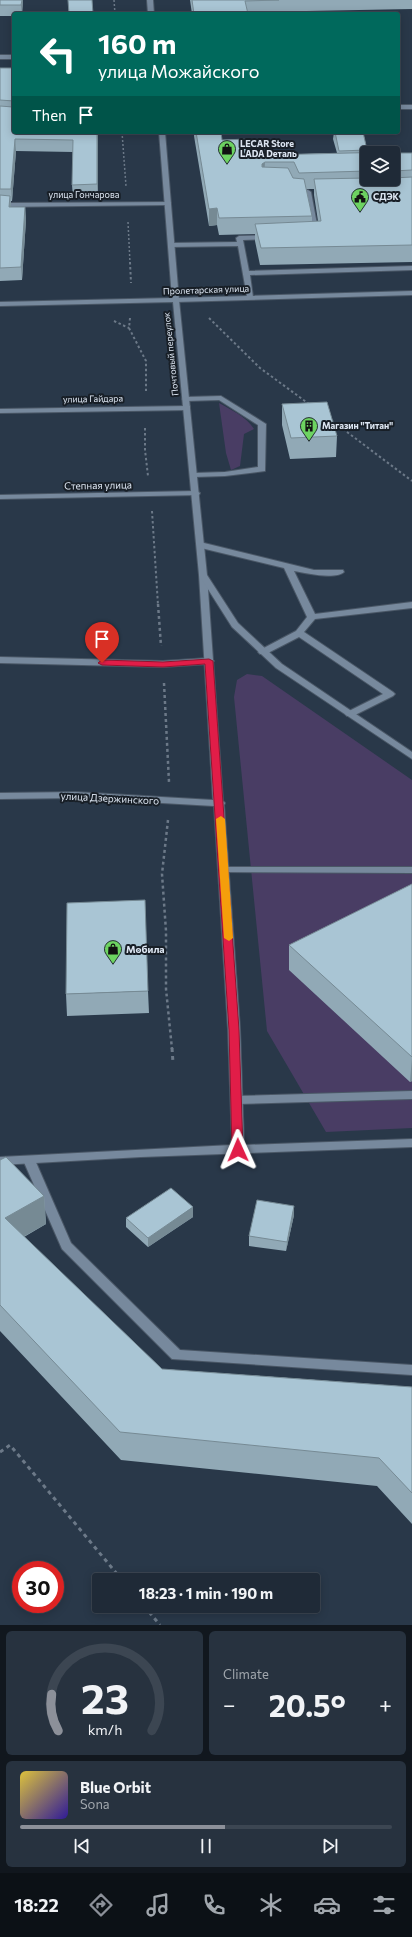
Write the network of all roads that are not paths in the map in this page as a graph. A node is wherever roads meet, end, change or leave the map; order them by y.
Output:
1 (150, 0) edge
2 (151, 12) edge
3 (0, 57) edge
4 (12, 58) edge
5 (400, 107) edge
6 (412, 107) edge
7 (162, 134) edge
8 (294, 187) edge
9 (308, 192) junction
10 (315, 192) edge
11 (168, 203) junction
12 (0, 204) edge
13 (309, 236) edge
14 (278, 237) edge
15 (241, 244) junction
16 (171, 245) junction
17 (412, 268) edge
18 (246, 273) junction
19 (412, 293) edge
20 (250, 298) junction
21 (176, 300) junction
22 (0, 304) edge
23 (186, 399) junction
24 (187, 408) junction
25 (0, 411) edge
26 (194, 475) junction
27 (196, 493) junction
28 (0, 497) edge
29 (200, 544) junction
30 (287, 566) junction
31 (340, 572) dead end
32 (203, 575) junction
33 (412, 605) edge
34 (312, 617) junction
35 (298, 633) junction
36 (263, 652) junction
37 (0, 660) edge
38 (209, 661) junction
39 (350, 714) junction
40 (412, 756) edge
41 (0, 796) edge
42 (220, 804) junction
43 (224, 870) junction
44 (412, 870) edge
45 (412, 1095) edge
46 (237, 1100) junction
47 (412, 1143) edge
48 (238, 1150) junction
49 (29, 1160) junction
50 (0, 1161) edge
51 (412, 1370) edge

1 - 2 street
3 - 4 street
5 - 6 street
7 - 11 street, Почтовый переулок
8 - 9 street
9 - 10 street
9 - 13 street
11 - 12 street, улица Гончарова
11 - 16 street, Почтовый переулок
14 - 15 street
15 - 16 street
15 - 18 street
16 - 21 street, Почтовый переулок
17 - 18 street
18 - 20 street
19 - 20 street, Пролетарская улица
20 - 21 street, Пролетарская улица
21 - 22 street, Пролетарская улица
21 - 23 street, Почтовый переулок
23 - 24 street, Почтовый переулок
23 - 26 street
24 - 25 street, улица Гайдара
24 - 26 street, Почтовый переулок
26 - 27 street, Почтовый переулок
27 - 28 street, Степная улица
27 - 29 street, Почтовый переулок
29 - 30 street
29 - 32 street, Почтовый переулок
30 - 31 street
30 - 34 street
32 - 36 street
32 - 38 street, Почтовый переулок
33 - 34 street
34 - 35 street
35 - 36 street
35 - 39 street
36 - 39 street
37 - 38 street
38 - 42 street, Почтовый переулок
39 - 40 street
41 - 42 street, улица Дзержинского
42 - 43 street, Почтовый переулок
43 - 44 street
43 - 46 street, Почтовый переулок
45 - 46 street
46 - 48 street, Почтовый переулок
47 - 48 street
48 - 49 street
49 - 50 street
49 - 51 street

